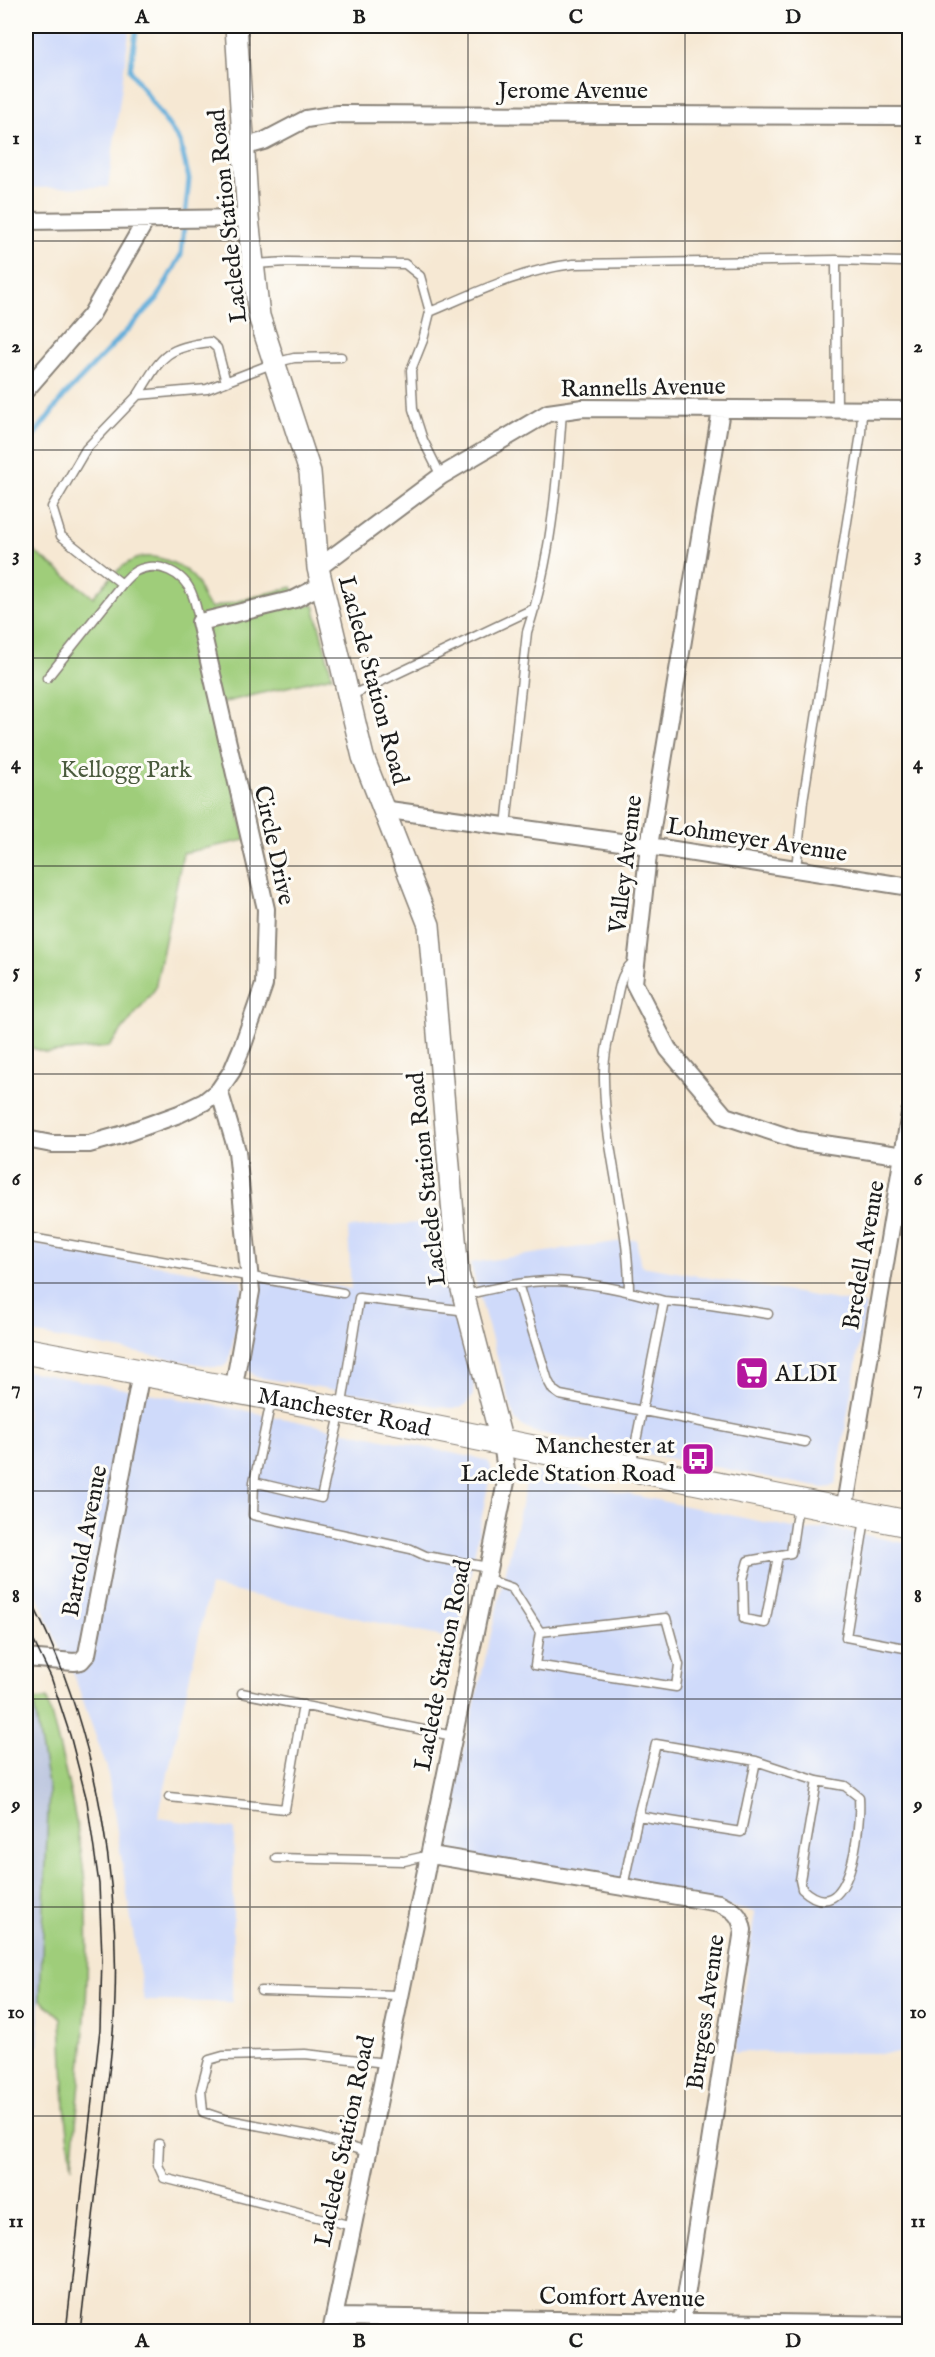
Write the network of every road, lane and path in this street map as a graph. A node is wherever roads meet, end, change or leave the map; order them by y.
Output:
1 (236, 26) edge
2 (909, 117) edge
3 (243, 147) junction
4 (248, 218) junction
5 (146, 220) junction
6 (26, 221) edge
7 (836, 260) junction
8 (909, 260) edge
9 (253, 264) junction
10 (430, 312) junction
11 (341, 357) dead end
12 (274, 363) junction
13 (226, 382) junction
14 (26, 390) edge
15 (138, 395) junction
16 (721, 410) junction
17 (837, 410) junction
18 (862, 410) junction
19 (909, 410) edge
20 (562, 411) junction
21 (441, 476) junction
22 (320, 577) junction
23 (122, 584) junction
24 (536, 608) junction
25 (200, 622) junction
26 (47, 678) dead end
27 (347, 697) junction
28 (382, 809) junction
29 (506, 826) junction
30 (649, 846) junction
31 (796, 869) junction
32 (909, 887) edge
33 (637, 959) junction
34 (219, 1090) junction
35 (909, 1113) edge
36 (26, 1139) edge
37 (904, 1156) junction
38 (26, 1237) edge
39 (249, 1276) junction
40 (518, 1284) junction
41 (629, 1291) junction
42 (343, 1293) dead end
43 (664, 1301) junction
44 (466, 1303) junction
45 (768, 1314) dead end
46 (26, 1351) edge
47 (141, 1373) junction
48 (233, 1391) junction
49 (271, 1398) junction
50 (341, 1410) junction
51 (642, 1412) junction
52 (805, 1442) dead end
53 (502, 1443) junction
54 (631, 1469) junction
55 (254, 1482) junction
56 (798, 1502) junction
57 (855, 1513) junction
58 (909, 1524) edge
59 (778, 1556) junction
60 (487, 1573) junction
61 (540, 1632) junction
62 (909, 1649) edge
63 (26, 1658) edge
64 (242, 1693) dead end
65 (303, 1705) junction
66 (453, 1736) junction
67 (756, 1761) junction
68 (817, 1781) junction
69 (169, 1797) dead end
70 (638, 1816) junction
71 (431, 1855) junction
72 (276, 1858) dead end
73 (623, 1887) junction
74 (261, 1991) dead end
75 (400, 1995) junction
76 (386, 2063) junction
77 (159, 2144) dead end
78 (368, 2152) junction
79 (352, 2226) junction
80 (682, 2322) junction
81 (333, 2324) edge
82 (909, 2325) edge

1 - 3 street, Laclede Station Road
2 - 3 street, Jerome Avenue
3 - 4 street, Laclede Station Road
4 - 5 street
4 - 9 street, Laclede Station Road
5 - 6 street
5 - 14 street
7 - 8 lane
7 - 10 lane
7 - 17 lane
9 - 10 lane
9 - 12 street, Laclede Station Road
10 - 21 lane
11 - 12 lane
12 - 13 lane
12 - 22 street, Laclede Station Road
13 - 15 lane
13 - 15 lane
15 - 23 lane
16 - 17 street, Rannells Avenue
16 - 20 street, Rannells Avenue
16 - 30 street, Valley Avenue
17 - 18 street, Rannells Avenue
18 - 19 street, Rannells Avenue
18 - 31 lane
20 - 21 street, Rannells Avenue
20 - 24 lane
21 - 22 street, Rannells Avenue
22 - 25 street, Rannells Avenue
22 - 27 street, Laclede Station Road
23 - 25 lane
23 - 26 lane
24 - 27 lane
24 - 29 lane
25 - 34 street, Circle Drive
27 - 28 street, Laclede Station Road
28 - 29 street, Lohmeyer Avenue
28 - 44 street, Laclede Station Road
29 - 30 street, Lohmeyer Avenue
30 - 31 street, Lohmeyer Avenue
30 - 33 street, Valley Avenue
31 - 32 street, Lohmeyer Avenue
33 - 37 street, Valley Avenue
33 - 41 lane
34 - 36 street
34 - 39 street
35 - 37 street, Bredell Avenue
37 - 57 street, Bredell Avenue
38 - 39 lane
39 - 42 lane
39 - 48 street
40 - 41 lane
40 - 44 lane
40 - 51 lane
41 - 43 lane
43 - 45 lane
43 - 51 lane
44 - 50 lane
44 - 53 street, Laclede Station Road
46 - 47 main road, Manchester Road
47 - 48 main road, Manchester Road
47 - 63 street, Bartold Avenue
48 - 49 main road, Manchester Road
49 - 50 main road, Manchester Road
49 - 55 lane
50 - 53 main road, Manchester Road
50 - 55 lane
51 - 52 lane
51 - 54 lane
53 - 54 main road, Manchester Road
53 - 60 street, Laclede Station Road
54 - 56 main road, Manchester Road
55 - 60 lane
56 - 57 main road, Manchester Road
56 - 59 lane
57 - 58 main road, Manchester Road
57 - 62 lane
59 - 59 lane
60 - 61 lane
60 - 66 street, Laclede Station Road
61 - 61 lane
64 - 65 lane
65 - 66 lane
65 - 69 lane
66 - 71 street, Laclede Station Road
67 - 68 lane
67 - 70 lane
67 - 70 lane
68 - 68 lane
70 - 73 lane
71 - 72 lane
71 - 73 street, Burgess Avenue
71 - 75 street, Laclede Station Road
73 - 80 street, Burgess Avenue
74 - 75 lane
75 - 76 street, Laclede Station Road
76 - 78 street, Laclede Station Road
76 - 78 lane
77 - 79 lane
78 - 79 street, Laclede Station Road
79 - 81 street, Laclede Station Road
80 - 81 street, Comfort Avenue
80 - 82 street, Comfort Avenue

